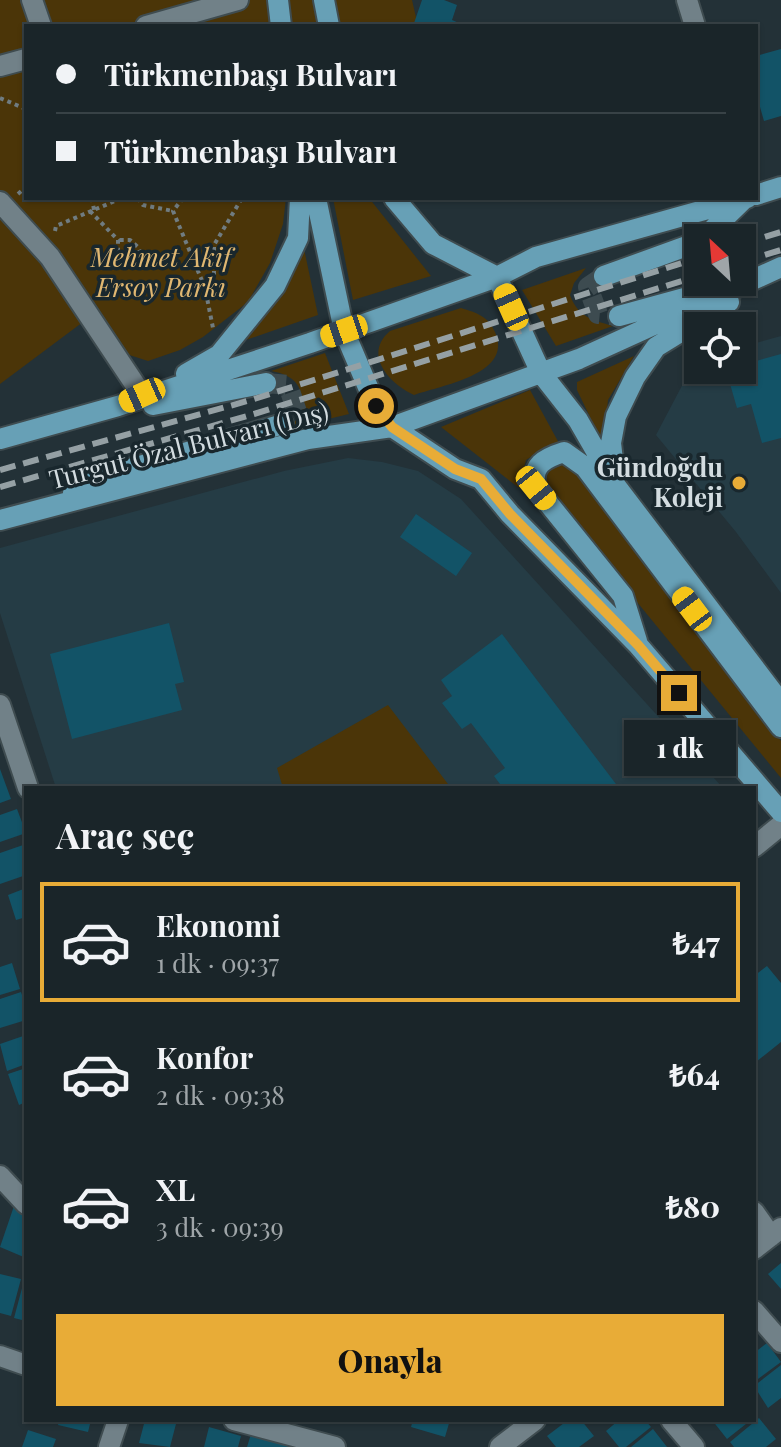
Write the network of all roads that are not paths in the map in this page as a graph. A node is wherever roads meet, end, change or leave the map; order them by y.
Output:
1 (32, 0) edge
2 (238, 0) edge
3 (278, 0) edge
4 (324, 0) edge
5 (687, 0) edge
6 (40, 24) edge
7 (153, 24) edge
8 (281, 24) edge
9 (329, 24) edge
10 (694, 24) edge
11 (24, 60) edge
12 (0, 66) edge
13 (781, 187) edge
14 (758, 194) edge
15 (300, 200) edge
16 (316, 200) edge
17 (396, 200) edge
18 (739, 200) edge
19 (744, 200) edge
20 (0, 202) edge
21 (719, 224) edge
22 (684, 247) edge
23 (781, 267) edge
24 (756, 275) edge
25 (604, 276) dead end
26 (497, 277) junction
27 (688, 296) edge
28 (619, 316) dead end
29 (344, 331) junction
30 (541, 373) junction
31 (266, 383) dead end
32 (142, 395) junction
33 (118, 406) junction
34 (283, 424) dead end
35 (392, 427) junction
36 (0, 439) edge
37 (616, 486) junction
38 (41, 510) junction
39 (0, 520) edge
40 (638, 645) junction
41 (781, 703) edge
42 (0, 705) edge
43 (781, 727) edge
44 (5, 735) edge
45 (27, 786) edge
46 (781, 812) edge
47 (781, 825) edge
48 (756, 845) edge
49 (0, 1176) edge
50 (24, 1202) edge
51 (756, 1214) edge
52 (776, 1232) edge
53 (756, 1247) edge
54 (756, 1313) edge
55 (781, 1342) edge
56 (0, 1356) edge
57 (24, 1364) edge
58 (117, 1422) edge
59 (241, 1422) edge
60 (534, 1422) edge
61 (673, 1422) edge
62 (523, 1441) edge
63 (109, 1447) edge
64 (335, 1447) edge
65 (500, 1447) edge
66 (694, 1447) edge

1 - 6 street
2 - 7 street
3 - 8 main road
4 - 9 main road
5 - 10 street
11 - 12 street
13 - 14 main road
15 - 32 main road
16 - 29 main road
17 - 26 main road
18 - 26 main road, Turgut Özal Bulvarı (Dış)
19 - 21 main road
20 - 32 street
22 - 25 main road
23 - 24 main road
23 - 30 main road, Turgut Özal Bulvarı (Dış)
23 - 37 main road
26 - 29 main road, Turgut Özal Bulvarı (Dış)
26 - 30 main road
27 - 28 main road
29 - 33 main road, Turgut Özal Bulvarı (Dış)
29 - 35 main road
30 - 35 main road, Turgut Özal Bulvarı (Dış)
30 - 37 main road
31 - 33 main road
32 - 33 main road
33 - 36 main road, Turgut Özal Bulvarı (Dış)
34 - 38 main road
35 - 38 main road, Turgut Özal Bulvarı (Dış)
35 - 40 main road
37 - 41 main road
38 - 39 main road, Turgut Özal Bulvarı (Dış)
40 - 43 main road
40 - 46 main road
42 - 44 street
44 - 45 street
47 - 48 street
49 - 50 street
51 - 52 street
52 - 53 street
54 - 55 street
56 - 57 street
58 - 63 street
59 - 64 street
60 - 62 street
61 - 66 street
62 - 65 street

